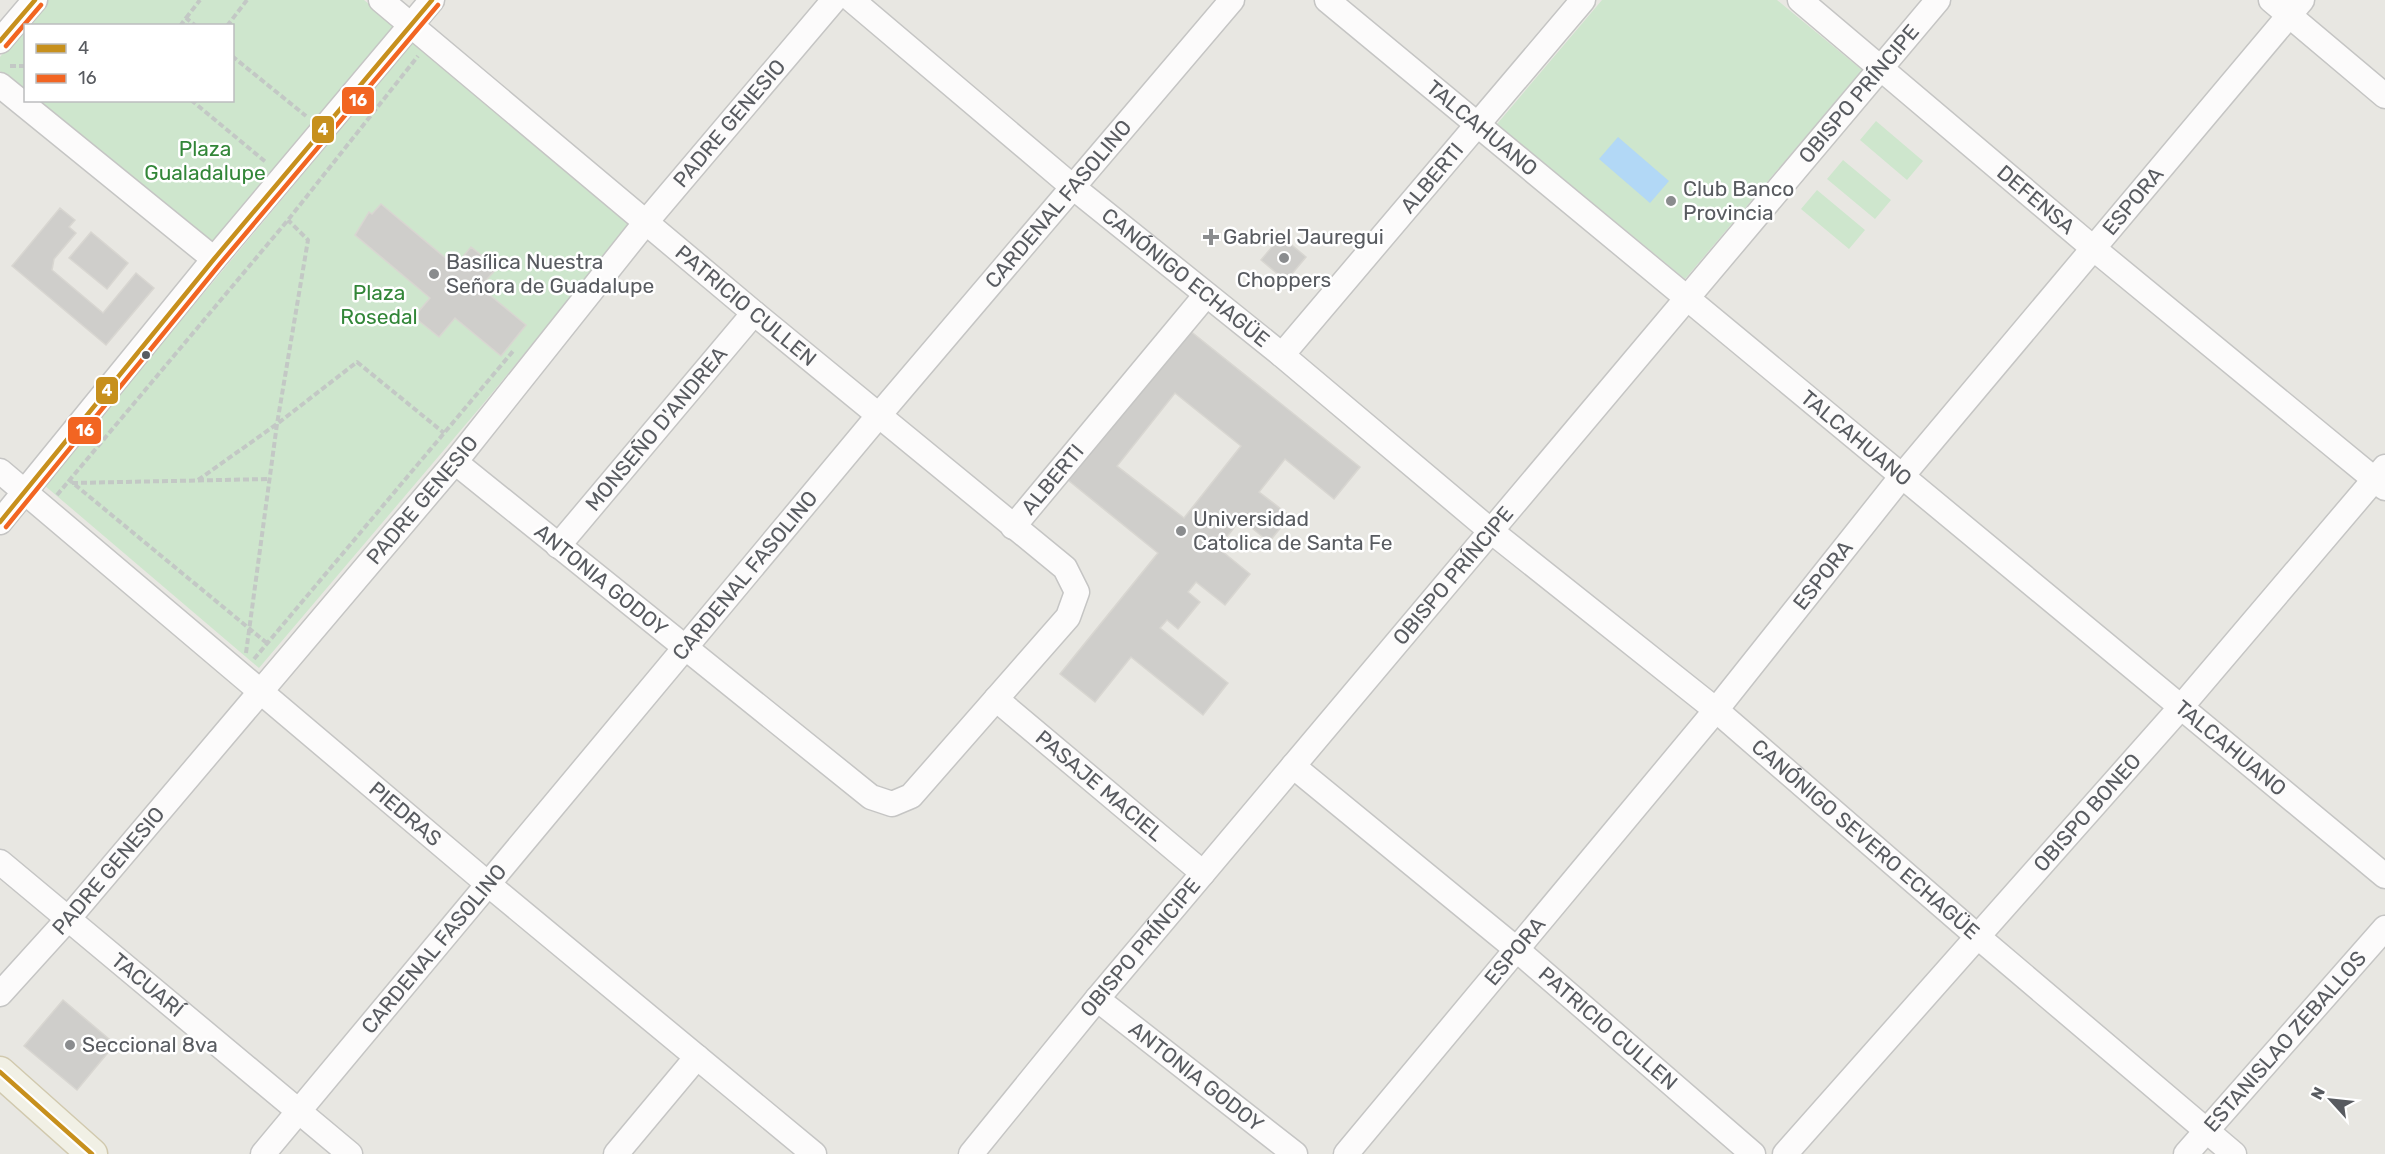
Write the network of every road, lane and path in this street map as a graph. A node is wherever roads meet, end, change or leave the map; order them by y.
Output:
1 (35, 0) edge
2 (200, 0) edge
3 (247, 0) edge
4 (381, 0) edge
5 (432, 0) edge
6 (834, 0) edge
7 (852, 0) edge
8 (1232, 0) edge
9 (1327, 0) edge
10 (1583, 0) edge
11 (1800, 0) edge
12 (1938, 0) edge
13 (2271, 0) edge
14 (2296, 8) edge
15 (186, 18) junction
16 (182, 24) edge
17 (194, 24) edge
18 (229, 24) edge
19 (411, 24) junction
20 (0, 41) edge
21 (423, 51) dead end
22 (234, 58) edge
23 (1881, 68) junction
24 (0, 84) edge
25 (2385, 96) edge
26 (193, 102) edge
27 (1479, 126) junction
28 (323, 130) junction
29 (284, 177) junction
30 (1074, 188) junction
31 (288, 220) junction
32 (646, 222) junction
33 (2093, 249) junction
34 (214, 260) junction
35 (1206, 295) junction
36 (1688, 299) junction
37 (754, 313) junction
38 (521, 341) dead end
39 (1282, 355) junction
40 (879, 415) junction
41 (277, 424) junction
42 (444, 433) junction
43 (50, 462) junction
44 (455, 462) junction
45 (0, 471) edge
46 (1902, 476) junction
47 (2381, 478) edge
48 (270, 479) junction
49 (198, 480) junction
50 (72, 481) junction
51 (66, 484) junction
52 (25, 493) junction
53 (45, 509) junction
54 (0, 522) edge
55 (1013, 527) junction
56 (1491, 531) junction
57 (558, 546) junction
58 (250, 628) junction
59 (267, 643) junction
60 (686, 648) junction
61 (286, 660) junction
62 (260, 691) junction
63 (996, 699) junction
64 (2181, 707) junction
65 (1716, 710) junction
66 (1293, 766) junction
67 (0, 862) edge
68 (1203, 873) junction
69 (2385, 876) edge
70 (489, 884) junction
71 (68, 919) junction
72 (2385, 928) edge
73 (1977, 936) junction
74 (1515, 948) junction
75 (0, 994) edge
76 (1097, 999) junction
77 (697, 1057) junction
78 (0, 1072) edge
79 (299, 1111) junction
80 (2206, 1131) junction
81 (92, 1154) edge
82 (263, 1154) edge
83 (350, 1154) edge
84 (616, 1154) edge
85 (814, 1154) edge
86 (970, 1154) edge
87 (1295, 1154) edge
88 (1346, 1154) edge
89 (1753, 1154) edge
90 (1785, 1154) edge
91 (2186, 1154) edge
92 (2234, 1154) edge

1 - 20 street
2 - 15 path
3 - 18 path
4 - 19 street, PATRICIO CULLEN
5 - 19 street
6 - 32 street, PADRE GENESIO
7 - 30 street, CANÓNIGO ECHAGÜE
8 - 30 street, CARDENAL FASOLINO
9 - 27 street, TALCAHUANO
10 - 27 street, ALBERTI
11 - 23 street, DEFENSA
12 - 23 street, OBISPO PRÍNCIPE
13 - 14 street
14 - 25 street
14 - 33 street, ESPORA
15 - 16 path
15 - 17 path
19 - 28 street
19 - 32 street, PATRICIO CULLEN
21 - 31 path
22 - 28 path
23 - 33 street, DEFENSA
23 - 36 street, OBISPO PRÍNCIPE
24 - 34 street
26 - 29 path
27 - 36 street, TALCAHUANO
27 - 39 street, ALBERTI
28 - 29 street
29 - 34 street
30 - 35 street, CANÓNIGO ECHAGÜE
30 - 40 street, CARDENAL FASOLINO
31 - 41 path
31 - 50 path
32 - 37 street, PATRICIO CULLEN
32 - 44 street, PADRE GENESIO
33 - 46 street, ESPORA
33 - 47 street, DEFENSA
34 - 43 street
35 - 39 street, CANÓNIGO ECHAGÜE
35 - 55 street, ALBERTI
36 - 46 street, TALCAHUANO
36 - 56 street, OBISPO PRÍNCIPE
37 - 40 street, PATRICIO CULLEN
37 - 57 street, MONSEÑO D'ANDREA
38 - 42 path
39 - 56 street, CANÓNIGO ECHAGÜE
40 - 55 street, PATRICIO CULLEN
40 - 60 street, CARDENAL FASOLINO
41 - 42 path
41 - 48 path
41 - 49 path
42 - 59 path
43 - 50 path
43 - 52 street
44 - 57 street, ANTONIA GODOY
44 - 61 street, PADRE GENESIO
45 - 52 street, PIEDRAS
46 - 64 street, TALCAHUANO
46 - 65 street, ESPORA
47 - 64 street, OBISPO BONEO
48 - 49 path
48 - 58 path
49 - 50 path
50 - 51 path
50 - 58 path
51 - 52 path
51 - 53 path
52 - 53 street, PIEDRAS
52 - 54 street
53 - 62 street, PIEDRAS
55 - 63 street, PATRICIO CULLEN
56 - 65 street, CANÓNIGO SEVERO ECHAGÜE
56 - 66 street, OBISPO PRÍNCIPE
57 - 60 street, ANTONIA GODOY
58 - 59 path
58 - 59 path
59 - 61 path
60 - 63 street, ANTONIA GODOY
60 - 70 street, CARDENAL FASOLINO
61 - 62 street, PADRE GENESIO
62 - 70 street, PIEDRAS
62 - 71 street, PADRE GENESIO
63 - 68 street, PASAJE MACIEL
64 - 69 street, TALCAHUANO
64 - 73 street, OBISPO BONEO
65 - 73 street, CANÓNIGO SEVERO ECHAGÜE
65 - 74 street, ESPORA
66 - 68 street, OBISPO PRÍNCIPE
66 - 74 street, PATRICIO CULLEN
67 - 71 street, TACUARÍ
68 - 76 street, OBISPO PRÍNCIPE
70 - 77 street, PIEDRAS
70 - 79 street, CARDENAL FASOLINO
71 - 75 street, PADRE GENESIO
71 - 79 street, TACUARÍ
72 - 80 street, ESTANISLAO ZEBALLOS
73 - 80 street, CANÓNIGO SEVERO ECHAGÜE
73 - 90 street, OBISPO BONEO
74 - 88 street, ESPORA
74 - 89 street, PATRICIO CULLEN
76 - 86 street, OBISPO PRÍNCIPE
76 - 87 street, ANTONIA GODOY
77 - 84 street
77 - 85 street, PIEDRAS
78 - 81 main road
79 - 82 street, CARDENAL FASOLINO
79 - 83 street, TACUARÍ
80 - 91 street, ESTANISLAO ZEBALLOS
80 - 92 street, CANÓNIGO SEVERO ECHAGÜE

